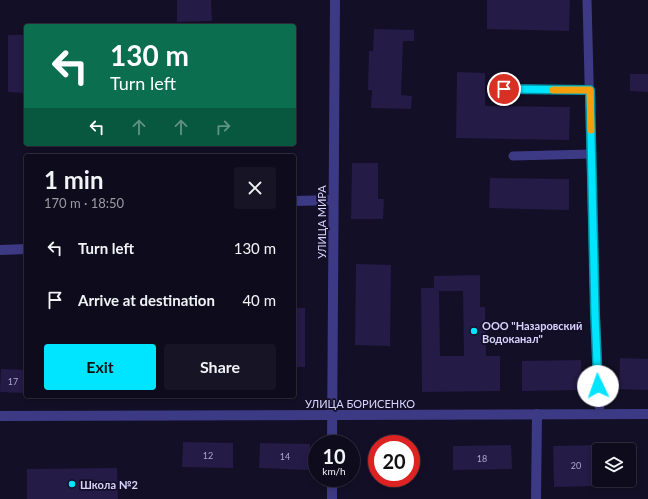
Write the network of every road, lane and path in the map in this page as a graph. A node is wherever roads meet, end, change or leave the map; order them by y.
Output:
1 (335, 0) edge
2 (587, 0) edge
3 (504, 89) dead end
4 (590, 90) junction
5 (591, 154) junction
6 (513, 156) dead end
7 (334, 200) junction
8 (296, 201) edge
9 (24, 249) edge
10 (0, 250) edge
11 (537, 414) junction
12 (600, 414) junction
13 (648, 414) edge
14 (332, 415) junction
15 (0, 416) edge
16 (332, 435) edge
17 (332, 487) edge
18 (332, 499) edge
19 (536, 499) edge

1 - 7 street, УЛИЦА МИРА
2 - 4 lane
3 - 4 lane
4 - 5 lane
5 - 6 lane
5 - 12 lane
7 - 8 street
7 - 14 street, УЛИЦА МИРА
9 - 10 street
11 - 12 street, УЛИЦА БОРИСЕНКО
11 - 14 street, УЛИЦА БОРИСЕНКО
11 - 19 street
12 - 13 street, УЛИЦА БОРИСЕНКО
14 - 15 street, УЛИЦА БОРИСЕНКО
14 - 16 street, УЛИЦА МИРА
17 - 18 street

